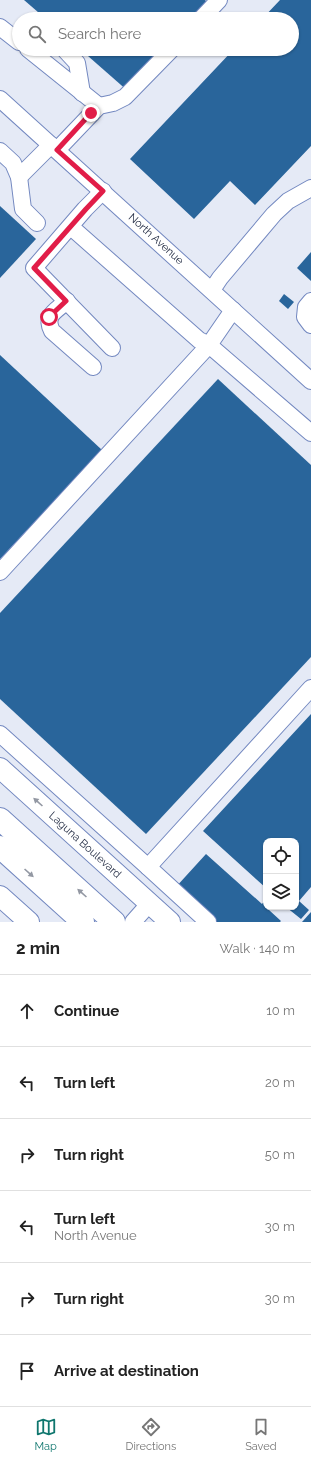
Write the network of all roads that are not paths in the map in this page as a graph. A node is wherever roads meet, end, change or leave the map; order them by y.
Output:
1 (219, 0) edge
2 (208, 12) edge
3 (0, 27) edge
4 (12, 36) edge
5 (37, 56) edge
6 (71, 56) edge
7 (165, 56) edge
8 (82, 92) junction
9 (0, 99) edge
10 (99, 106) junction
11 (54, 148) junction
12 (0, 151) edge
13 (19, 177) junction
14 (311, 188) edge
15 (103, 191) junction
16 (37, 223) dead end
17 (70, 226) junction
18 (212, 290) junction
19 (66, 301) junction
20 (311, 301) edge
21 (233, 310) junction
22 (311, 325) edge
23 (209, 345) junction
24 (112, 348) dead end
25 (92, 366) dead end
26 (311, 380) edge
27 (311, 433) edge
28 (0, 572) edge
29 (311, 688) edge
30 (0, 734) edge
31 (0, 768) edge
32 (0, 819) edge
33 (0, 847) edge
34 (148, 867) junction
35 (0, 896) edge
36 (149, 904) junction
37 (113, 921) edge
38 (29, 922) edge
39 (83, 922) edge
40 (133, 922) edge
41 (170, 922) edge
42 (208, 922) edge

1 - 2 street
3 - 4 street
5 - 8 street
6 - 8 street
7 - 10 street
8 - 10 street
9 - 11 street, North Avenue
10 - 11 street
11 - 13 street
11 - 15 street, North Avenue
12 - 13 street
13 - 16 street
14 - 18 street
15 - 17 street
15 - 18 street, North Avenue
17 - 19 street
17 - 23 street
18 - 21 street, North Avenue
19 - 24 street
19 - 25 street
20 - 22 street
21 - 23 street
21 - 26 street, North Avenue
23 - 27 street
23 - 28 street
29 - 34 street
30 - 34 street
36 -> 31 main road, Laguna Boulevard
37 -> 32 highway
33 -> 39 highway
34 - 42 street
35 - 38 main road
36 - 40 street
36 - 41 main road, Laguna Boulevard

